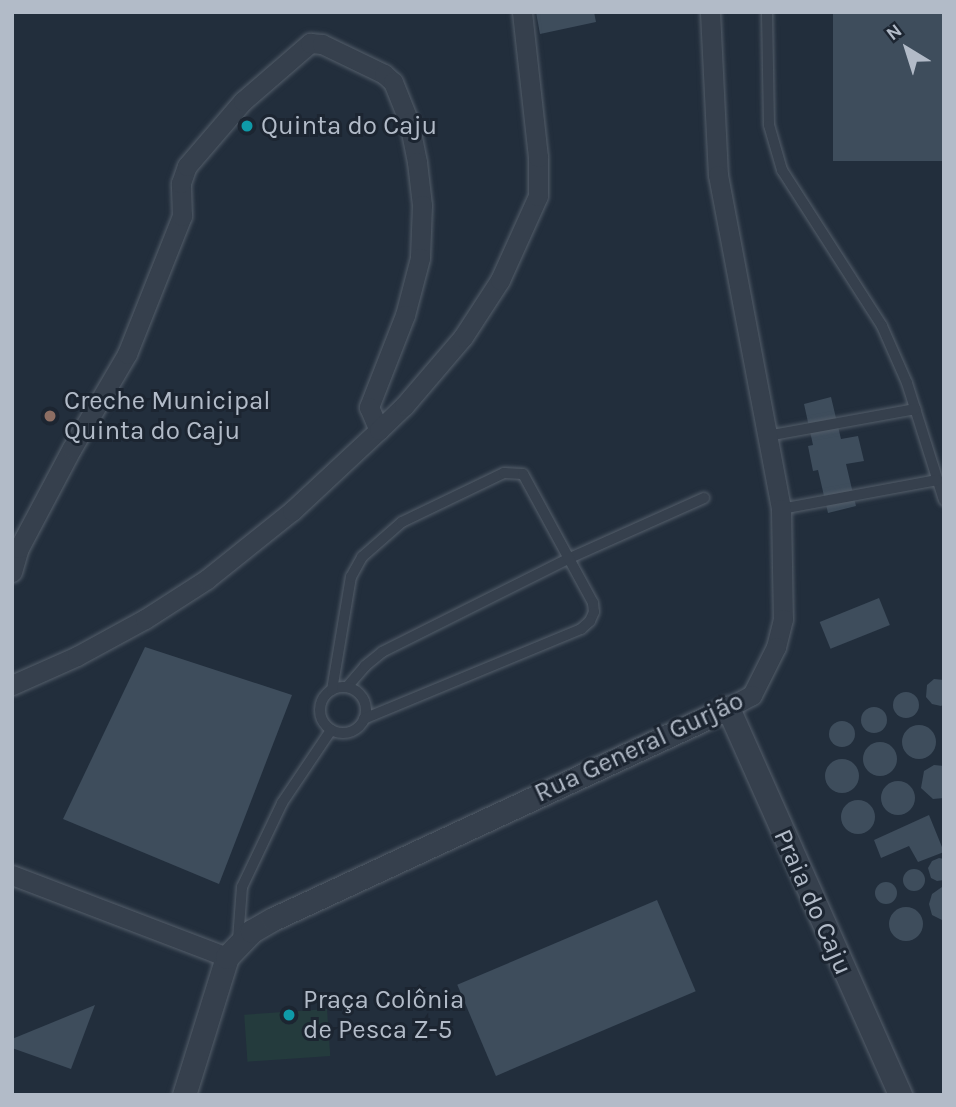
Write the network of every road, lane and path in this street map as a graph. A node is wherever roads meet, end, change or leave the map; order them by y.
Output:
1 (522, 12) edge
2 (710, 12) edge
3 (767, 12) edge
4 (916, 409) junction
5 (379, 430) junction
6 (766, 436) junction
7 (937, 481) junction
8 (704, 498) dead end
9 (944, 500) edge
10 (781, 509) junction
11 (570, 558) junction
12 (12, 572) edge
13 (12, 685) edge
14 (348, 688) junction
15 (332, 690) junction
16 (728, 708) junction
17 (364, 719) junction
18 (331, 730) junction
19 (12, 875) edge
20 (232, 950) junction
21 (184, 1095) edge
22 (900, 1095) edge

1 - 5 street
2 - 6 street, Rua General Gurjão
3 - 4 lane
4 - 6 lane
4 - 7 lane
5 - 12 street
5 - 13 street
6 - 10 street, Rua General Gurjão
7 - 9 lane
7 - 10 lane
8 - 11 lane
10 - 16 street, Rua General Gurjão
11 - 14 lane
11 - 15 lane
11 - 17 lane
14 - 15 lane
14 - 17 lane
15 - 18 lane
16 - 20 street, Rua General Gurjão
16 - 22 street, Praia do Caju
17 - 18 lane
18 - 20 lane
19 - 20 street
20 - 21 street

